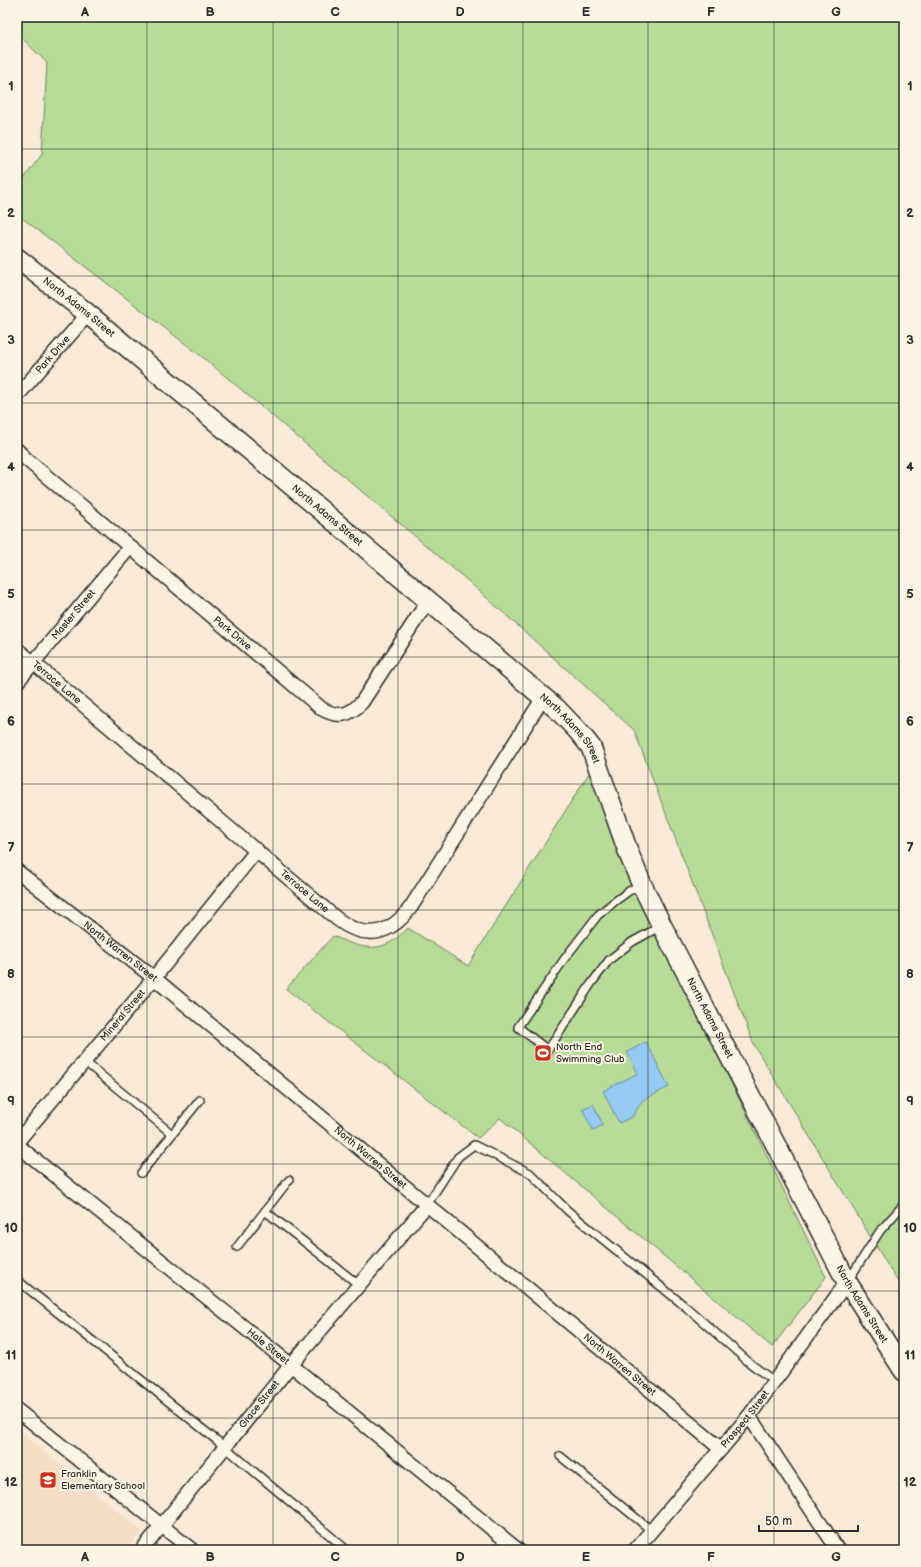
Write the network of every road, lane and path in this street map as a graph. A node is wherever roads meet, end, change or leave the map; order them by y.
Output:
1 (17, 258) edge
2 (88, 314) junction
3 (17, 396) edge
4 (17, 450) edge
5 (130, 546) junction
6 (428, 601) junction
7 (17, 648) edge
8 (33, 662) junction
9 (17, 682) edge
10 (543, 698) junction
11 (257, 850) junction
12 (17, 870) edge
13 (642, 885) junction
14 (662, 926) junction
15 (154, 978) junction
16 (84, 1061) junction
17 (200, 1100) dead end
18 (172, 1134) junction
19 (17, 1142) edge
20 (17, 1145) edge
21 (140, 1173) dead end
22 (289, 1180) dead end
23 (904, 1204) edge
24 (426, 1206) junction
25 (265, 1211) junction
26 (237, 1247) dead end
27 (17, 1280) edge
28 (847, 1282) junction
29 (359, 1285) junction
30 (291, 1365) junction
31 (904, 1371) edge
32 (774, 1382) junction
33 (17, 1410) edge
34 (749, 1416) junction
35 (225, 1447) junction
36 (721, 1449) junction
37 (560, 1456) dead end
38 (162, 1526) junction
39 (652, 1531) junction
40 (833, 1548) edge
41 (142, 1550) edge
42 (192, 1550) edge
43 (347, 1550) edge
44 (518, 1550) edge
45 (635, 1550) edge

1 - 2 street, North Adams Street
2 - 3 street, Park Drive
2 - 6 street, North Adams Street
4 - 5 street, Park Drive
5 - 6 street, Park Drive
5 - 8 street, Master Street
6 - 10 street, North Adams Street
7 - 8 street, Terrace Lane
8 - 9 street, Master Street
8 - 11 street, Terrace Lane
10 - 11 street, Terrace Lane
10 - 13 street, North Adams Street
11 - 15 street, Mineral Street
12 - 15 street, North Warren Street
13 - 14 street, North Adams Street
13 - 14 lane
14 - 28 street, North Adams Street
15 - 16 street, Mineral Street
15 - 24 street, North Warren Street
16 - 18 lane
16 - 19 street, Mineral Street
17 - 18 lane
18 - 21 lane
20 - 30 street, Hale Street
22 - 25 lane
23 - 28 lane
24 - 29 street, Grace Street
24 - 32 lane
24 - 36 street, North Warren Street
25 - 26 lane
25 - 29 lane
27 - 35 lane
28 - 31 street, North Adams Street
28 - 32 street, Prospect Street
29 - 30 street, Grace Street
30 - 35 street, Grace Street
30 - 44 street, Hale Street
32 - 34 street, Prospect Street
33 - 38 street
34 - 36 street, Prospect Street
34 - 40 street
35 - 38 street, Grace Street
35 - 43 lane
36 - 39 street, Prospect Street
37 - 39 lane
38 - 41 street, Grace Street
38 - 42 street
39 - 45 street, Prospect Street

